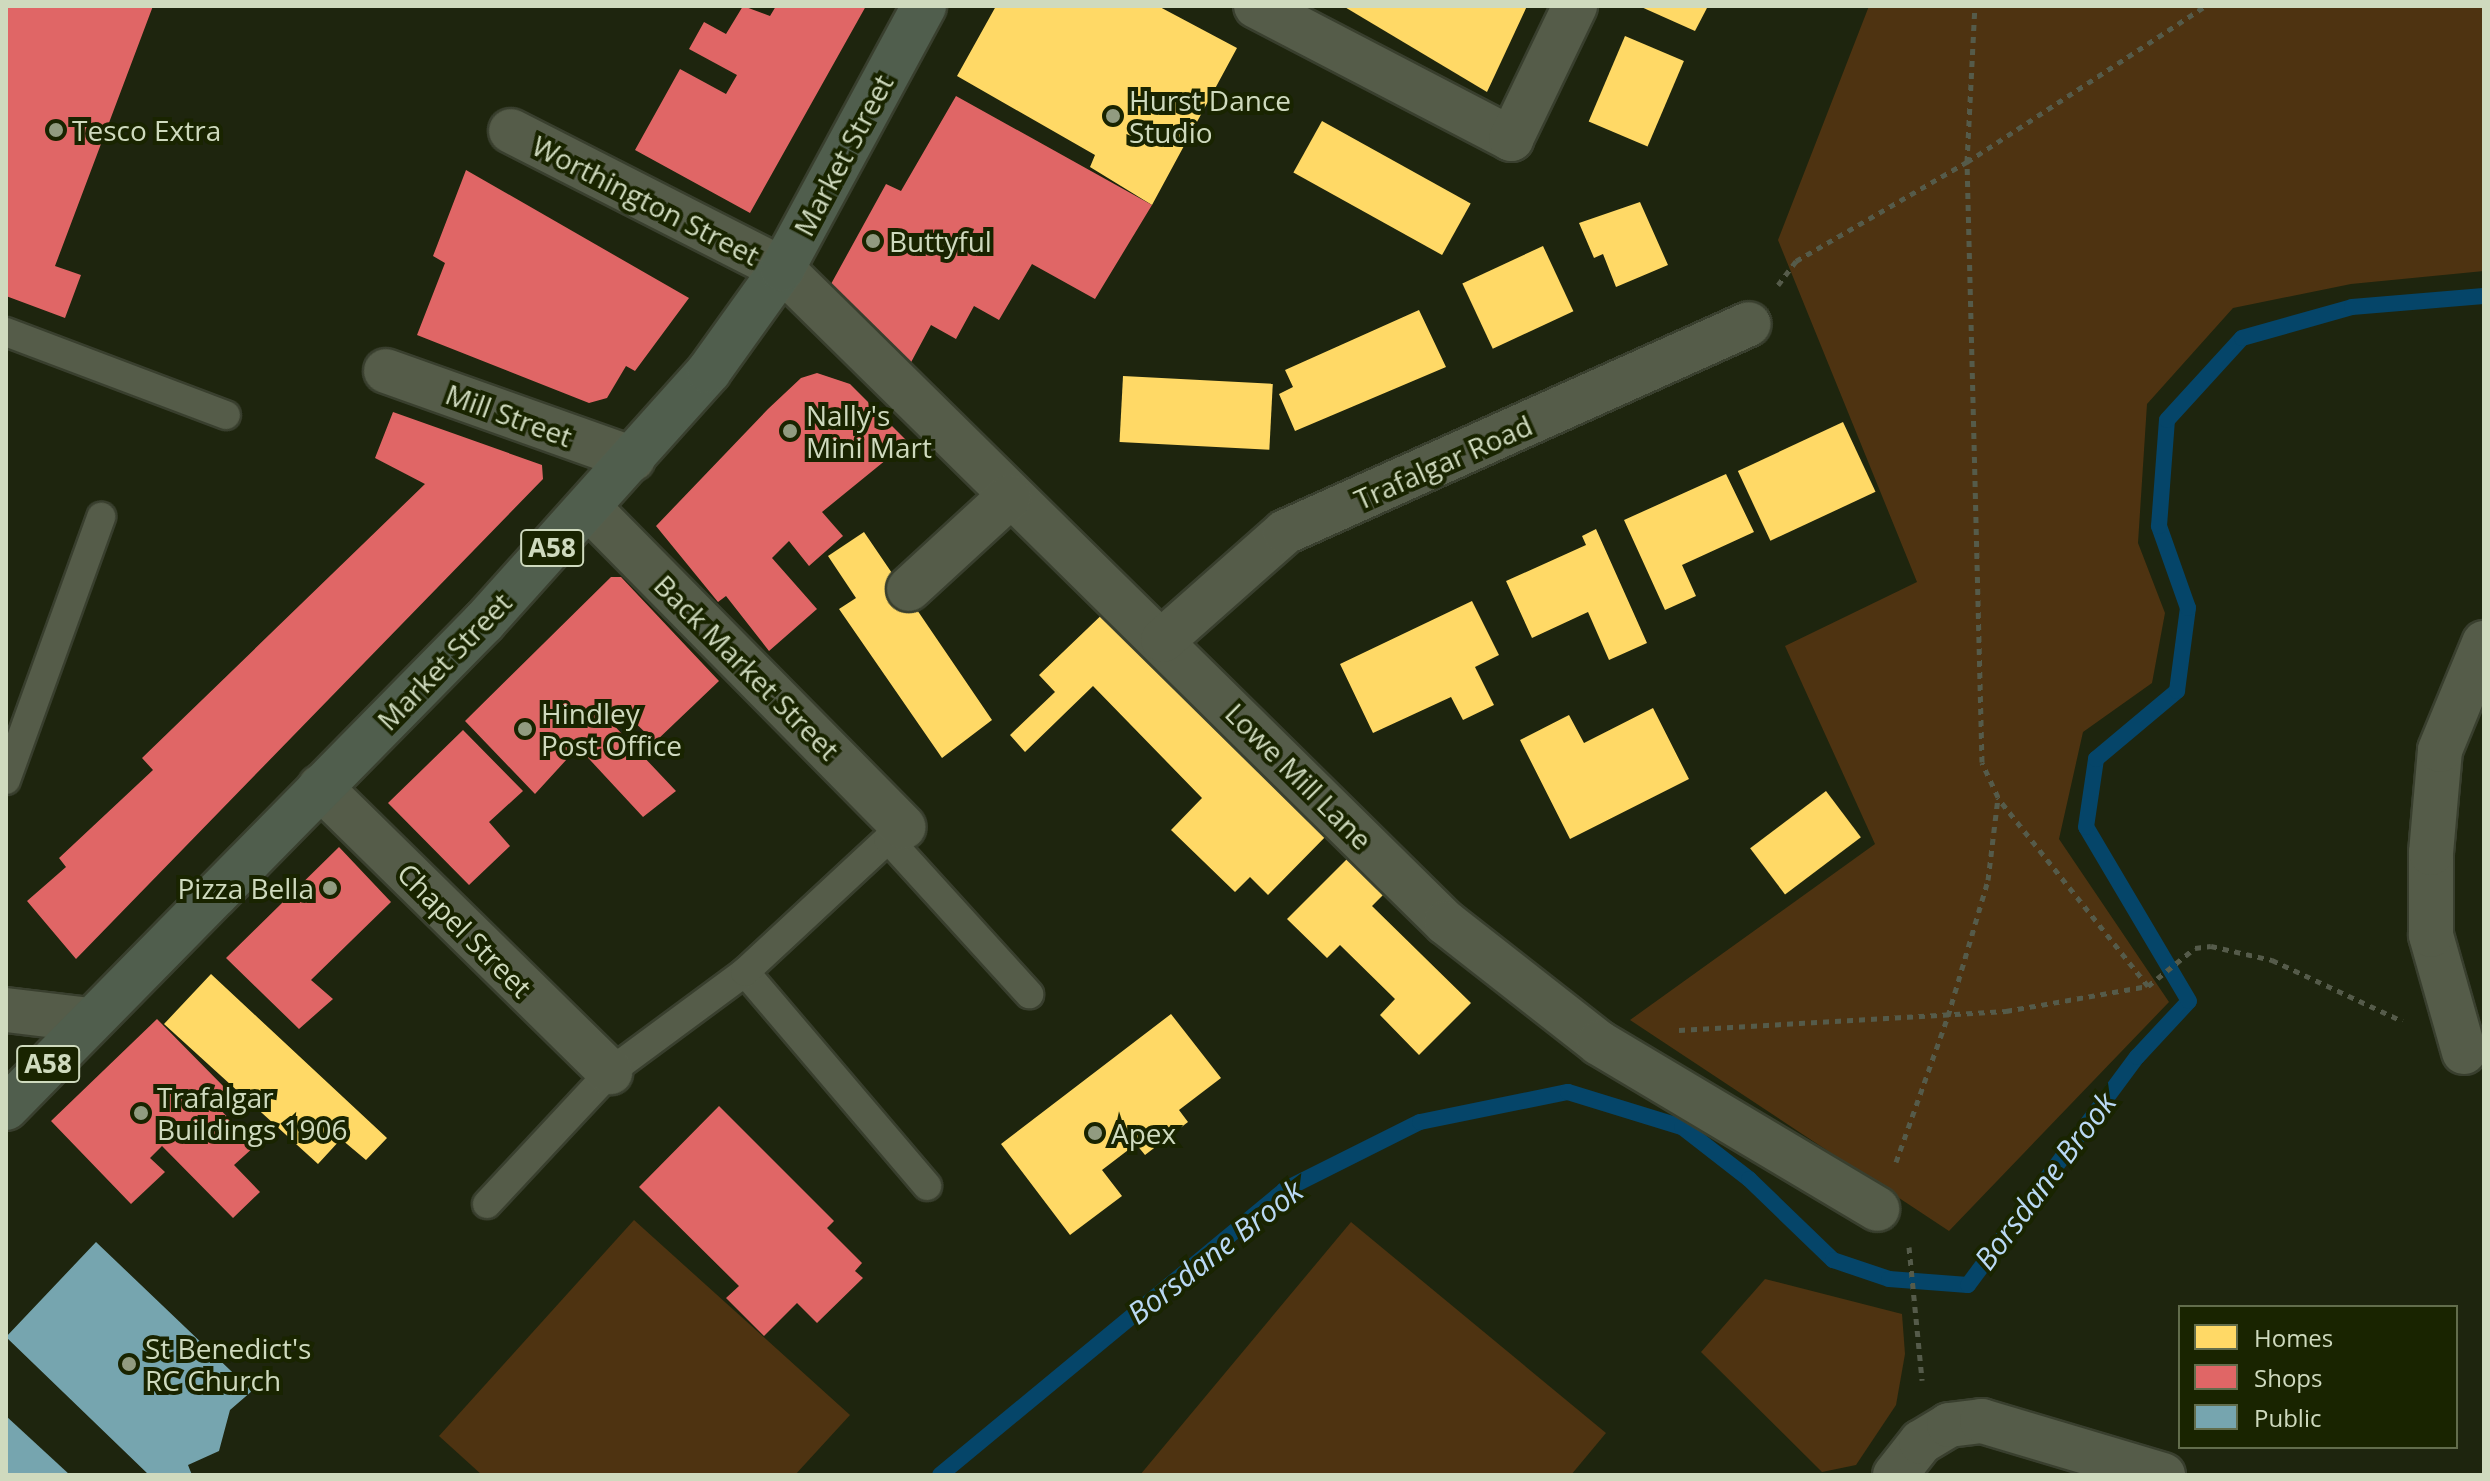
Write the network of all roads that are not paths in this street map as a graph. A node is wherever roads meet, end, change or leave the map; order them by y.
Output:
1 (924, 6) edge
2 (1256, 6) edge
3 (1575, 6) edge
4 (511, 131) dead end
5 (782, 269) junction
6 (1749, 324) road end
7 (6, 332) edge
8 (386, 371) dead end
9 (226, 415) dead end
10 (633, 459) junction
11 (1009, 497) junction
12 (589, 508) junction
13 (101, 517) dead end
14 (909, 589) dead end
15 (1163, 640) junction
16 (2484, 643) edge
17 (8, 770) edge
18 (320, 787) junction
19 (896, 833) junction
20 (745, 972) junction
21 (1029, 994) dead end
22 (2484, 1008) edge
23 (6, 1010) edge
24 (90, 1020) junction
25 (2474, 1057) edge
26 (610, 1072) junction
27 (6, 1108) edge
28 (927, 1186) dead end
29 (487, 1204) dead end
30 (1877, 1209) road end
31 (1895, 1475) edge
32 (2163, 1475) edge

1 - 5 highway, Market Street / A58
2 - 3 street
4 - 5 street, Worthington Street
5 - 10 highway, Market Street / A58
5 - 11 street, Lowe Mill Lane
6 - 15 street, Trafalgar Road
7 - 9 lane
8 - 10 street, Mill Street
10 - 12 highway, Market Street / A58
11 - 14 street
11 - 15 street, Lowe Mill Lane
12 - 18 highway, Market Street / A58
12 - 19 street, Back Market Street
13 - 17 lane
15 - 30 street, Lowe Mill Lane
16 - 25 street
18 - 24 highway, Market Street / A58
18 - 26 street, Chapel Street
19 - 20 lane
19 - 21 lane
20 - 26 lane
20 - 28 lane
22 - 25 street
23 - 24 street
24 - 27 highway, Market Street / A58
26 - 29 lane
31 - 32 street

